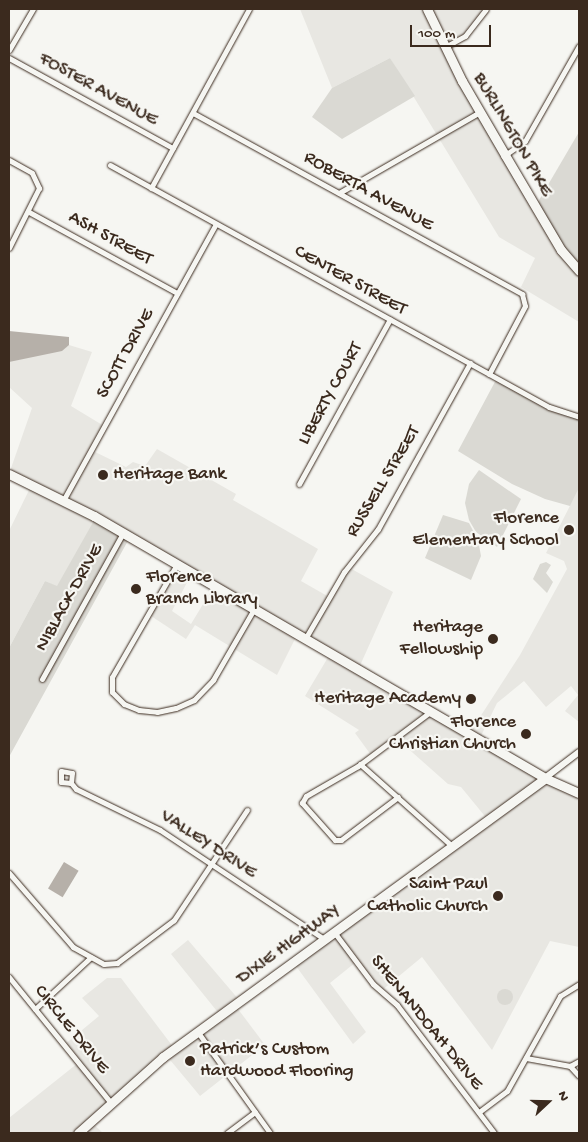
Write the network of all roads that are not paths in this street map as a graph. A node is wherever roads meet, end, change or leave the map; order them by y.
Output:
1 (32, 9) edge
2 (249, 9) edge
3 (427, 9) edge
4 (486, 9) edge
5 (579, 46) edge
6 (444, 48) junction
7 (9, 50) edge
8 (9, 58) edge
9 (480, 112) junction
10 (193, 113) junction
11 (173, 148) junction
12 (505, 155) junction
13 (9, 160) edge
14 (110, 165) dead end
15 (151, 188) junction
16 (339, 194) junction
17 (29, 212) junction
18 (216, 224) junction
19 (9, 248) edge
20 (579, 271) edge
21 (177, 293) junction
22 (390, 319) junction
23 (470, 363) junction
24 (489, 374) junction
25 (579, 417) edge
26 (9, 474) edge
27 (299, 484) dead end
28 (64, 499) junction
29 (123, 533) junction
30 (177, 564) junction
31 (254, 609) junction
32 (305, 639) junction
33 (42, 678) dead end
34 (430, 712) junction
35 (579, 752) edge
36 (360, 764) junction
37 (545, 778) junction
38 (70, 784) dead end
39 (579, 793) edge
40 (398, 797) junction
41 (247, 810) dead end
42 (452, 847) junction
43 (211, 864) junction
44 (9, 873) edge
45 (334, 932) junction
46 (324, 940) junction
47 (91, 957) junction
48 (9, 977) edge
49 (579, 984) edge
50 (35, 1009) junction
51 (197, 1032) junction
52 (526, 1058) junction
53 (579, 1061) edge
54 (570, 1066) junction
55 (579, 1076) edge
56 (111, 1103) junction
57 (255, 1112) junction
58 (478, 1112) junction
59 (78, 1133) edge
60 (226, 1133) edge
61 (270, 1133) edge
62 (494, 1133) edge

1 - 7 street
2 - 10 street
3 - 6 main road, BURLINGTON PIKE
4 - 6 street
5 - 12 street
6 - 9 main road, BURLINGTON PIKE
8 - 11 street, FOSTER AVENUE
9 - 12 main road, BURLINGTON PIKE
9 - 16 street
10 - 11 street
10 - 16 street, ROBERTA AVENUE
11 - 15 street
12 - 20 main road, BURLINGTON PIKE
13 - 17 street
14 - 15 street, CENTER STREET
15 - 18 street, CENTER STREET
16 - 24 street, ROBERTA AVENUE
17 - 19 street
17 - 21 street, ASH STREET
18 - 21 street, SCOTT DRIVE
18 - 22 street, CENTER STREET
21 - 28 street, SCOTT DRIVE
22 - 23 street, CENTER STREET
22 - 27 street, LIBERTY COURT
23 - 24 street, CENTER STREET
23 - 32 street, RUSSELL STREET
24 - 25 street, CENTER STREET
26 - 28 main road
28 - 29 main road
29 - 30 main road
29 - 33 street, NIBLACK DRIVE
30 - 31 main road
30 - 31 street
31 - 32 main road
32 - 34 main road
34 - 36 street
34 - 37 main road
35 - 37 street
36 - 40 street
36 - 40 street
37 - 39 main road
37 - 42 main road, DIXIE HIGHWAY
38 - 43 street, VALLEY DRIVE
40 - 42 street
41 - 43 street
42 - 45 main road, DIXIE HIGHWAY
43 - 46 street, VALLEY DRIVE
43 - 47 street
44 - 47 street
45 - 46 main road, DIXIE HIGHWAY
45 - 58 street, SHENANDOAH DRIVE
46 - 51 main road, DIXIE HIGHWAY
47 - 50 street
48 - 50 street, CIRCLE DRIVE
49 - 52 street
50 - 56 street, CIRCLE DRIVE
51 - 56 main road, DIXIE HIGHWAY
51 - 57 street
52 - 54 street
52 - 58 street
53 - 54 street
54 - 55 street
56 - 59 main road, DIXIE HIGHWAY
57 - 60 street
57 - 61 street
58 - 62 street, SHENANDOAH DRIVE

